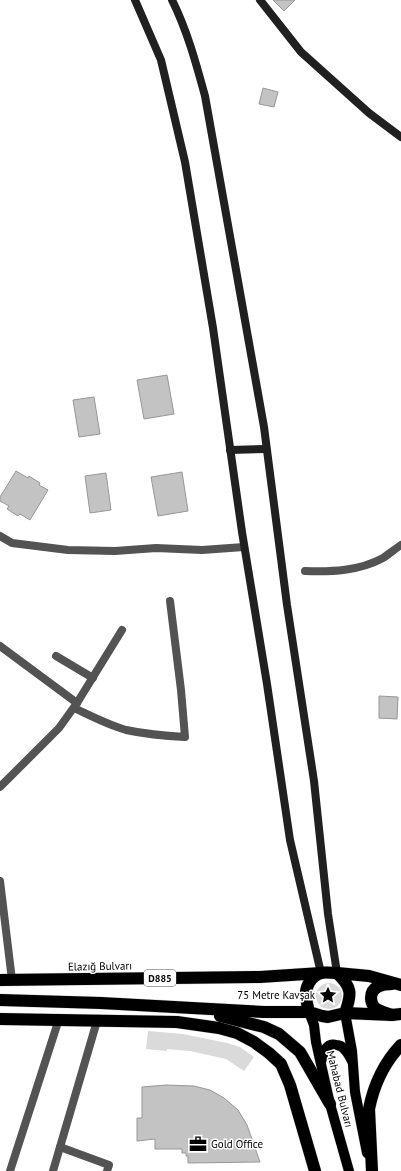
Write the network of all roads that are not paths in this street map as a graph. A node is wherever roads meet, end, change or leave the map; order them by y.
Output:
1 (135, 0) edge
2 (172, 0) edge
3 (260, 0) edge
4 (401, 137) edge
5 (266, 449) junction
6 (230, 450) junction
7 (0, 536) edge
8 (401, 546) edge
9 (244, 547) junction
10 (305, 571) dead end
11 (170, 602) dead end
12 (122, 630) dead end
13 (0, 646) edge
14 (56, 656) dead end
15 (93, 678) junction
16 (76, 705) junction
17 (0, 787) edge
18 (0, 881) edge
19 (320, 973) junction
20 (337, 973) junction
21 (6, 980) edge
22 (398, 984) edge
23 (0, 1000) edge
24 (190, 1008) junction
25 (309, 1012) junction
26 (345, 1013) junction
27 (396, 1014) edge
28 (0, 1019) edge
29 (59, 1019) junction
30 (97, 1021) junction
31 (401, 1045) edge
32 (353, 1062) junction
33 (321, 1063) junction
34 (330, 1104) junction
35 (60, 1147) junction
36 (10, 1171) edge
37 (53, 1171) edge
38 (107, 1171) edge
39 (315, 1171) edge
40 (349, 1171) edge
41 (371, 1171) edge

1 - 6 main road
2 - 5 main road
3 - 4 main road
5 - 6 main road
5 - 20 main road
6 - 9 main road
7 - 9 street
8 - 10 street
9 - 19 main road
11 - 16 street
12 - 15 street
13 - 16 street
14 - 15 street
15 - 16 street
16 - 17 street
18 - 21 street
19 - 20 highway
19 - 21 highway, Elazığ Bulvarı / D885
19 - 25 highway
20 - 22 highway
20 - 26 highway
22 - 27 highway
23 - 24 highway
24 - 25 highway
24 - 34 highway
25 - 26 highway
25 - 33 main road, Mahabad Bulvarı
26 - 27 highway
26 - 32 main road, Mahabad Bulvarı
28 - 29 highway
29 - 30 highway
29 - 36 street
30 - 35 street
30 - 39 highway
31 - 41 highway
32 - 33 main road
32 - 41 main road, Mahabad Bulvarı
33 - 34 main road, Mahabad Bulvarı
34 - 40 main road, Mahabad Bulvarı
35 - 37 street
35 - 38 street

